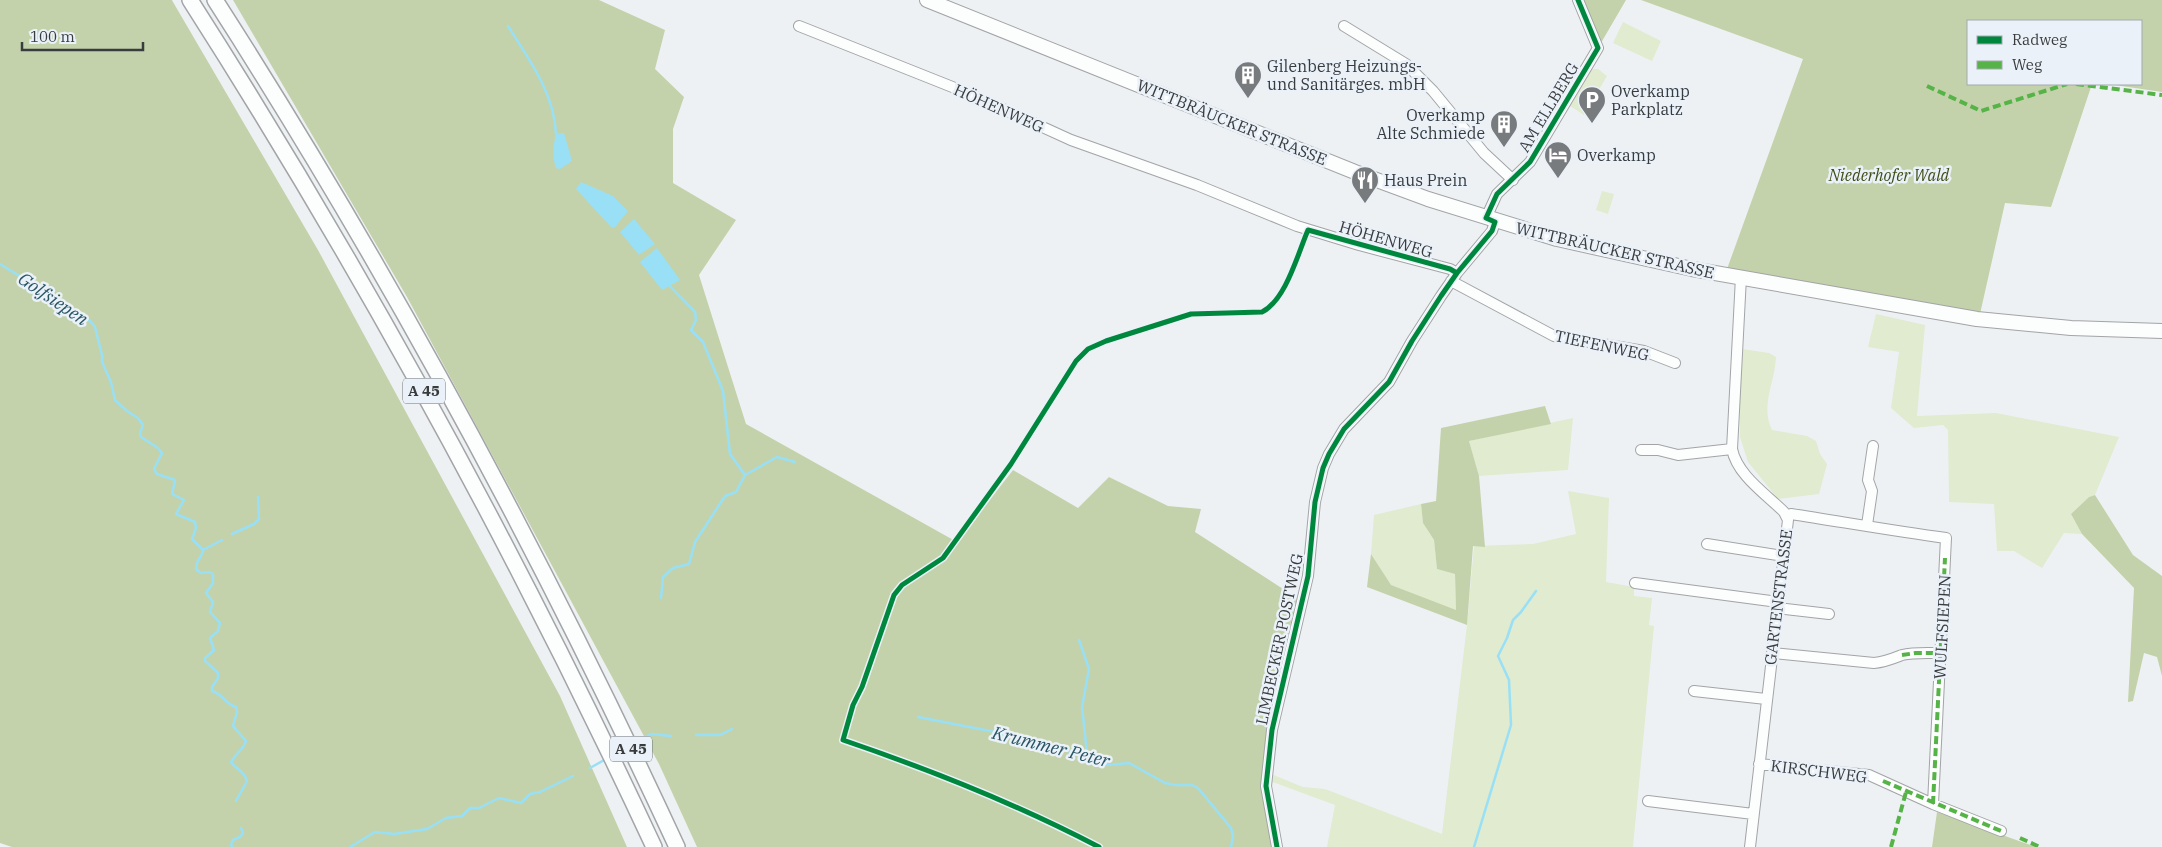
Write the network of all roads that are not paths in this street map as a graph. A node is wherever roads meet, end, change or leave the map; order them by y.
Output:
1 (190, 0) edge
2 (215, 0) edge
3 (926, 0) edge
4 (1578, 0) edge
5 (799, 26) dead end
6 (1344, 26) dead end
7 (1513, 180) junction
8 (1491, 220) junction
9 (1454, 277) junction
10 (1741, 277) junction
11 (2162, 331) edge
12 (1674, 363) dead end
13 (1873, 446) dead end
14 (1732, 449) junction
15 (1641, 450) dead end
16 (1787, 516) junction
17 (1867, 525) junction
18 (1707, 544) dead end
19 (1783, 556) junction
20 (1635, 583) dead end
21 (1778, 605) junction
22 (1829, 614) dead end
23 (1772, 653) junction
24 (1940, 653) junction
25 (1694, 691) dead end
26 (1766, 699) junction
27 (1759, 764) junction
28 (1648, 801) dead end
29 (1933, 804) junction
30 (1753, 814) junction
31 (2001, 831) dead end
32 (652, 842) edge
33 (677, 847) edge
34 (1277, 847) edge
35 (1750, 847) edge

1 - 32 highway, A 45
2 - 33 highway, A 45
3 - 8 main road, WITTBRÄUCKER STRASSE
4 - 7 street, AM ELLBERG
5 - 9 street, HÖHENWEG
6 - 7 street
7 - 8 street, AM ELLBERG
8 - 9 street, LIMBECKER POSTWEG
8 - 10 main road, WITTBRÄUCKER STRASSE
9 - 12 street, TIEFENWEG
9 - 34 street, LIMBECKER POSTWEG
10 - 11 main road, WITTBRÄUCKER STRASSE
10 - 14 street, GARTENSTRASSE
13 - 17 street
14 - 15 street
14 - 16 street, GARTENSTRASSE
16 - 17 street, WULFSIEPEN
16 - 19 street, GARTENSTRASSE
17 - 24 street, WULFSIEPEN
18 - 19 street
19 - 21 street, GARTENSTRASSE
20 - 21 street
21 - 22 street
21 - 23 street, GARTENSTRASSE
23 - 24 street
23 - 26 street, GARTENSTRASSE
24 - 29 street, WULFSIEPEN
25 - 26 street
26 - 27 street, GARTENSTRASSE
27 - 29 street, KIRSCHWEG
27 - 30 street, GARTENSTRASSE
28 - 30 street
29 - 31 street
30 - 35 street, GARTENSTRASSE

